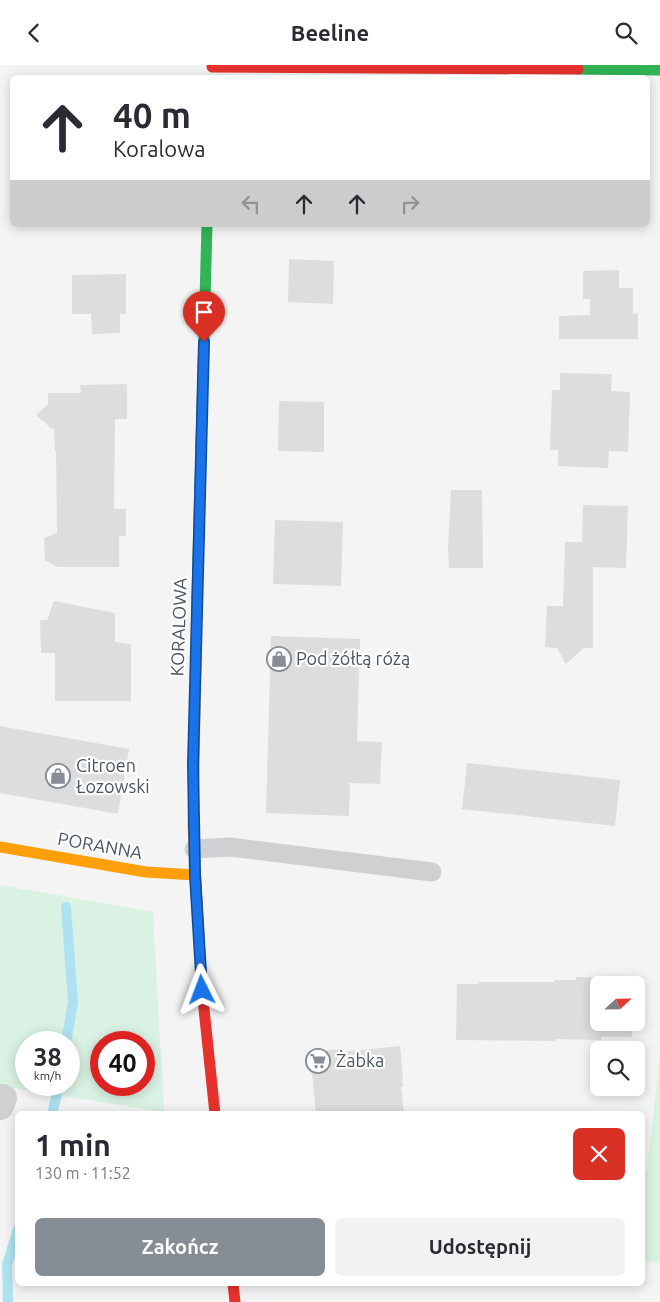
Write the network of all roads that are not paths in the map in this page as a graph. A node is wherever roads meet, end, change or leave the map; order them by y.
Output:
1 (212, 70) edge
2 (660, 70) edge
3 (208, 227) edge
4 (0, 847) edge
5 (194, 849) junction
6 (432, 872) dead end
7 (195, 875) junction
8 (215, 1111) edge
9 (233, 1286) edge
10 (234, 1302) edge

1 - 2 street
3 - 5 street, KORALOWA
4 - 7 street, PORANNA
5 - 6 lane
5 - 7 street, KORALOWA
7 - 8 street, KORALOWA
9 - 10 street

